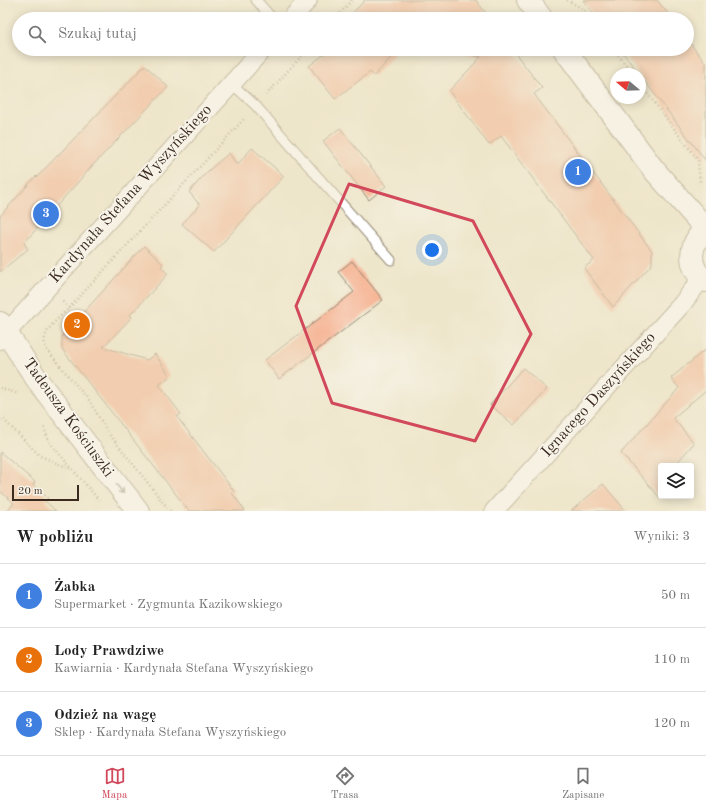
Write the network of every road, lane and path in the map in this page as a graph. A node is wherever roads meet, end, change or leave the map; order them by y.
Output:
1 (256, 0) edge
2 (308, 0) edge
3 (352, 0) edge
4 (528, 0) edge
5 (567, 0) edge
6 (267, 12) edge
7 (297, 12) edge
8 (341, 12) edge
9 (537, 12) edge
10 (585, 12) edge
11 (257, 56) edge
12 (302, 56) edge
13 (569, 56) edge
14 (618, 56) edge
15 (627, 68) edge
16 (232, 84) junction
17 (646, 92) edge
18 (256, 106) junction
19 (700, 184) dead end
20 (706, 229) edge
21 (392, 260) dead end
22 (704, 279) edge
23 (48, 286) junction
24 (68, 308) junction
25 (2, 332) edge
26 (60, 366) junction
27 (40, 384) junction
28 (0, 388) edge
29 (0, 420) edge
30 (43, 424) dead end
31 (72, 469) junction
32 (104, 506) dead end
33 (138, 511) edge
34 (170, 511) edge
35 (494, 511) edge

1 - 6 lane
2 - 7 street
3 - 8 path
4 - 9 street
5 - 10 path
11 - 16 street, Kardynała Stefana Wyszyńskiego
12 - 18 path
13 - 20 street
14 - 15 path
16 - 18 lane
16 - 23 street, Kardynała Stefana Wyszyńskiego
17 - 19 path
18 - 21 lane
18 - 24 path
20 - 22 street
22 - 35 street, Ignacego Daszyńskiego
23 - 24 path
23 - 25 street, Kardynała Stefana Wyszyńskiego
24 - 26 path
25 - 27 street, Tadeusza Kościuszki
26 - 27 path
26 - 34 path
27 - 28 path
27 -> 33 street, Tadeusza Kościuszki
29 - 31 path
30 - 31 path
31 - 32 path

